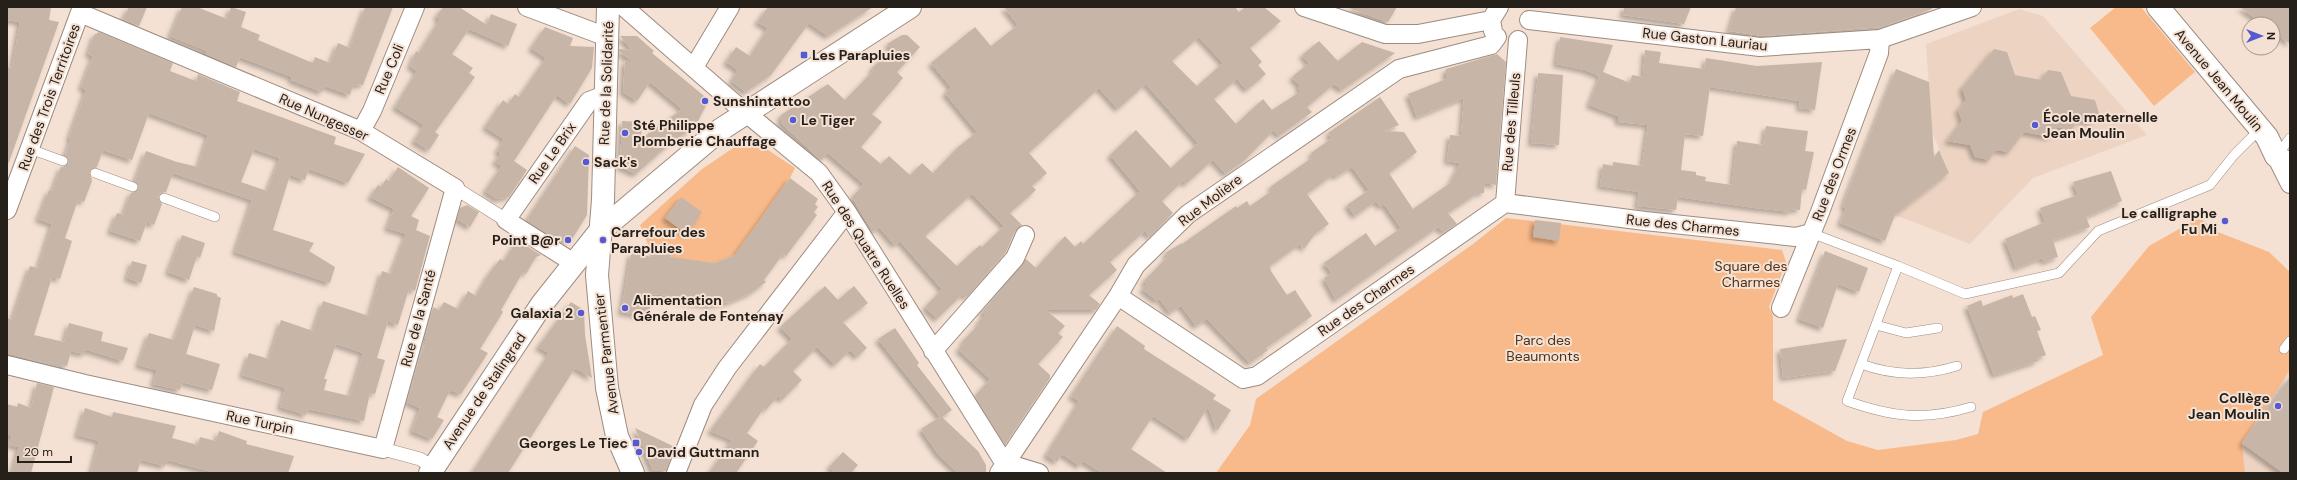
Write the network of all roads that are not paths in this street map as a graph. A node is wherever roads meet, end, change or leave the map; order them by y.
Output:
1 (415, 7) edge
2 (527, 7) edge
3 (608, 7) edge
4 (624, 7) edge
5 (730, 7) edge
6 (910, 7) edge
7 (1304, 7) edge
8 (1972, 7) edge
9 (2158, 7) edge
10 (81, 10) edge
11 (1495, 13) edge
12 (1525, 13) edge
13 (1497, 37) junction
14 (607, 38) junction
15 (1880, 39) junction
16 (1518, 40) junction
17 (694, 67) junction
18 (605, 94) junction
19 (746, 113) junction
20 (2260, 129) junction
21 (361, 131) junction
22 (2290, 138) edge
23 (30, 149) junction
24 (63, 161) dead end
25 (2283, 161) edge
26 (95, 173) dead end
27 (2290, 184) edge
28 (133, 187) dead end
29 (454, 188) junction
30 (164, 198) dead end
31 (1505, 203) junction
32 (7, 210) edge
33 (847, 212) junction
34 (215, 217) dead end
35 (506, 220) junction
36 (600, 231) junction
37 (1811, 233) junction
38 (1025, 235) dead end
39 (574, 263) junction
40 (1898, 266) junction
41 (1118, 296) junction
42 (1781, 308) dead end
43 (1876, 325) junction
44 (1938, 328) dead end
45 (2290, 341) edge
46 (2284, 349) dead end
47 (933, 351) junction
48 (1861, 364) junction
49 (7, 365) edge
50 (1957, 366) dead end
51 (1971, 407) dead end
52 (383, 449) junction
53 (431, 470) edge
54 (1005, 470) edge
55 (633, 473) edge
56 (676, 473) edge
57 (1039, 473) edge

1 - 21 street, Rue Coli
2 - 14 street
3 - 14 main road, Rue de la Solidarité
4 - 17 street, Rue des Quatre Ruelles
5 - 17 street
6 - 19 main road, Avenue de Stalingrad
7 - 11 street
8 - 15 street, Rue Gaston Lauriau
9 - 20 main road, Avenue Jean Moulin
10 - 21 street, Rue Nungesser
10 - 23 street, Rue des Trois Territoires
11 - 13 street
12 - 15 street, Rue Gaston Lauriau
12 - 16 street
13 - 16 street
13 - 41 street, Rue Molière
14 - 18 main road, Rue de la Solidarité
15 - 37 street, Rue des Ormes
16 - 31 street, Rue des Tilleuls
17 - 19 street, Rue des Quatre Ruelles
18 - 35 street, Rue Le Brix
18 - 36 main road, Rue de la Solidarité
19 - 33 street, Rue des Quatre Ruelles
19 - 36 main road, Avenue de Stalingrad
20 - 25 main road, Avenue Jean Moulin
20 - 40 lane
21 - 29 street, Rue Nungesser
22 - 25 lane
23 - 24 lane
23 - 32 street, Rue des Trois Territoires
25 - 27 street, Avenue Jean Moulin
26 - 28 lane
29 - 35 street, Rue Nungesser
29 - 52 street, Rue de la Santé
30 - 34 lane
31 - 37 street, Rue des Charmes
31 - 41 street, Rue des Charmes
33 - 47 street, Rue des Quatre Ruelles
33 - 56 street
35 - 39 street, Rue Nungesser
36 - 39 main road, Avenue de Stalingrad
36 - 55 main road, Avenue Parmentier
37 - 40 lane
37 - 42 street, Rue des Ormes
38 - 47 street
39 - 53 main road, Avenue de Stalingrad
40 - 43 lane
41 - 54 street, Rue Molière
43 - 44 lane
43 - 48 lane
45 - 46 lane
47 - 54 street, Rue des Quatre Ruelles
48 - 50 lane
48 - 51 lane
49 - 52 street, Rue Turpin
52 - 53 street, Rue Turpin
54 - 57 street

